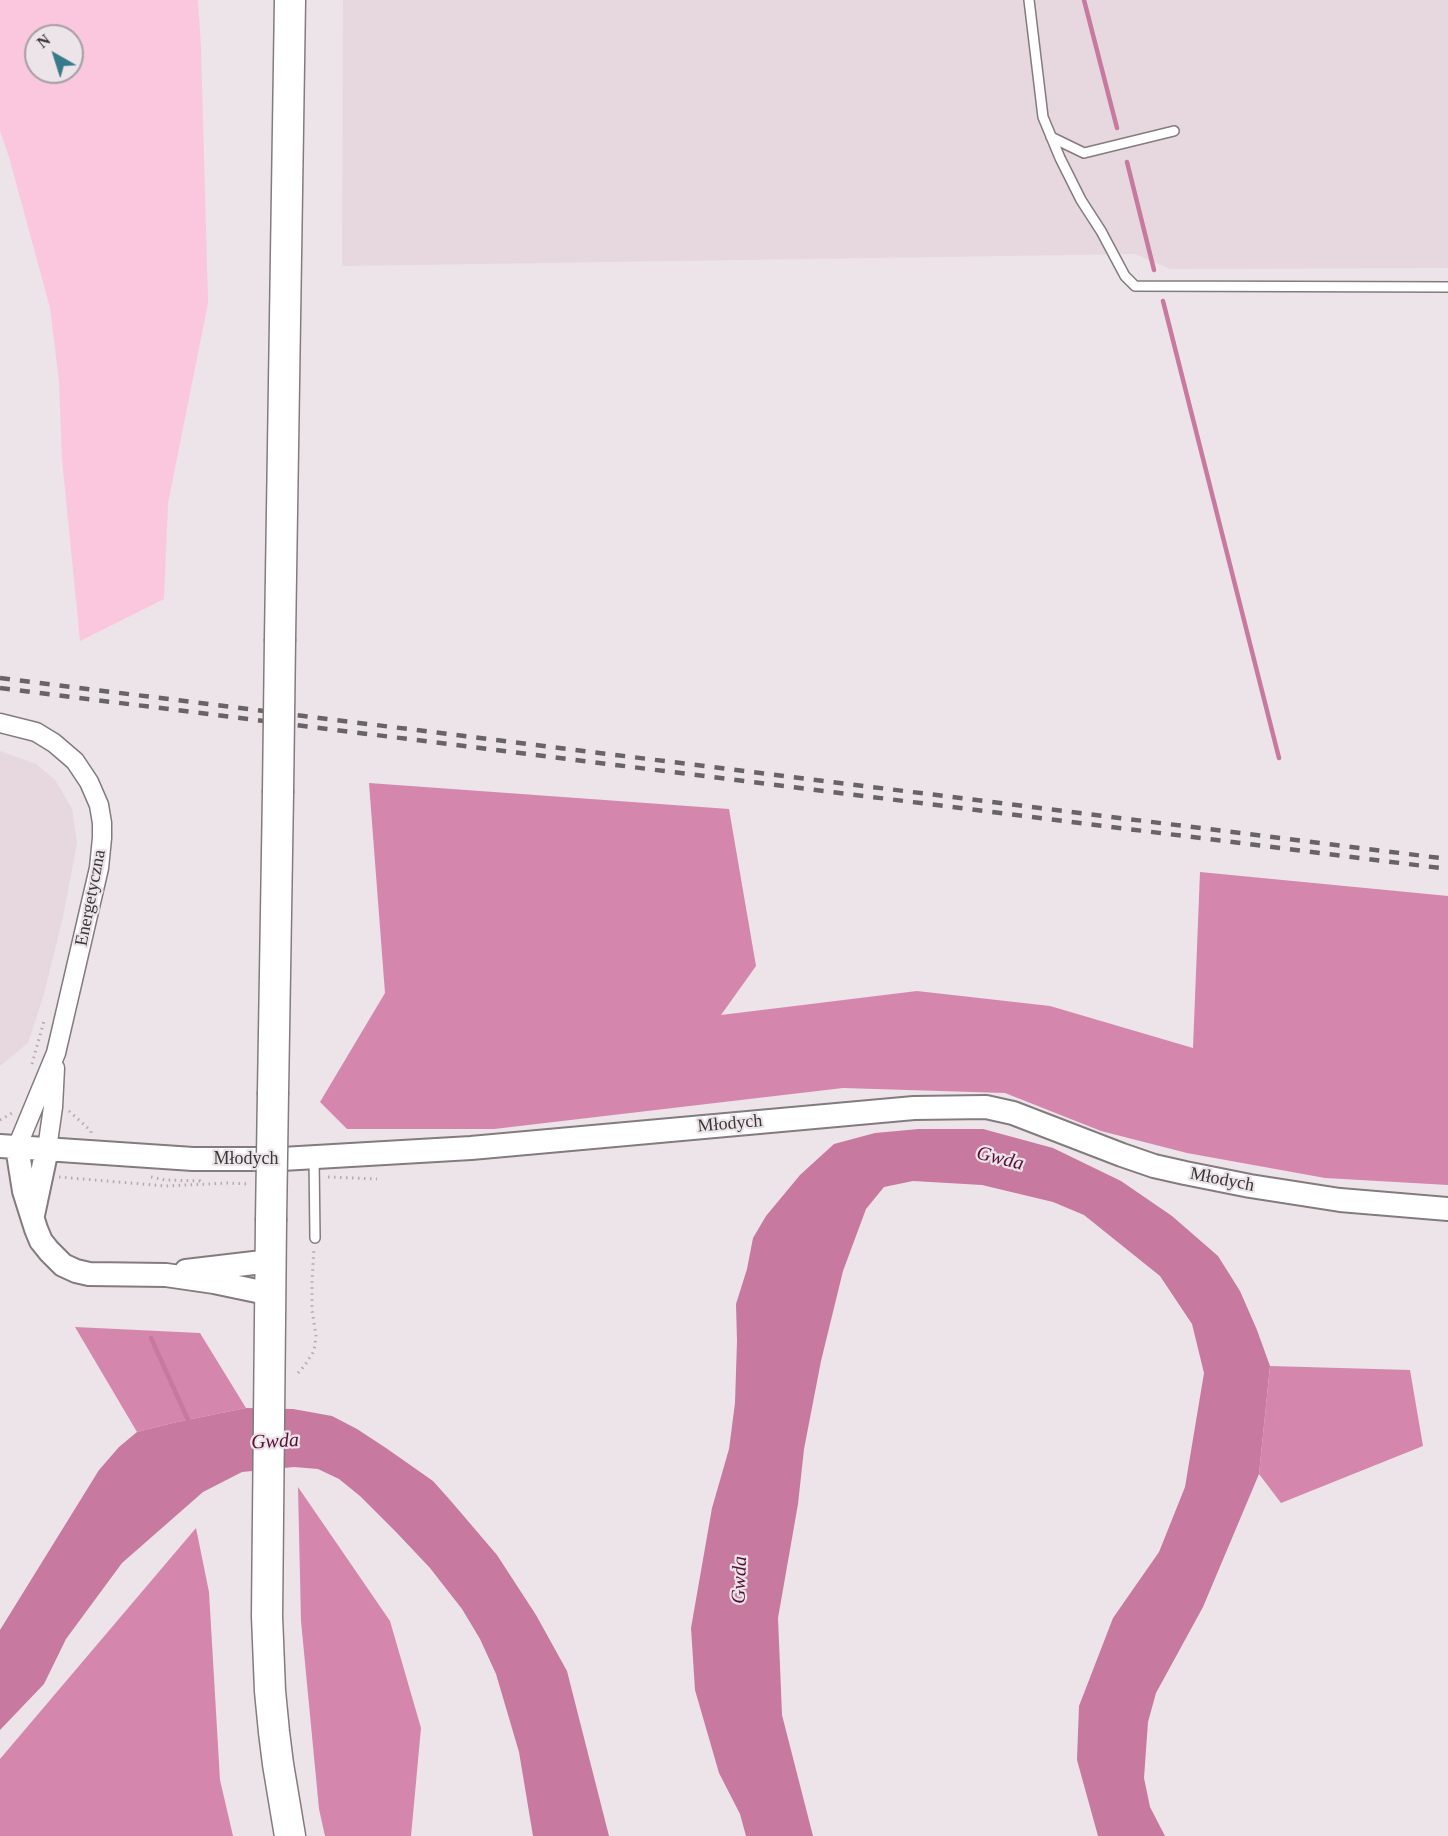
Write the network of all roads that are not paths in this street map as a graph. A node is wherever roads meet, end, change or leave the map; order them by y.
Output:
1 (290, 0) edge
2 (1029, 0) edge
3 (1174, 131) dead end
4 (1051, 137) junction
5 (1448, 287) edge
6 (0, 723) edge
7 (56, 1053) junction
8 (9, 1147) edge
9 (47, 1149) junction
10 (315, 1168) junction
11 (1448, 1209) edge
12 (32, 1217) junction
13 (315, 1238) road end
14 (271, 1260) junction
15 (166, 1275) junction
16 (271, 1294) junction
17 (290, 1836) edge

1 - 14 highway, bridge
2 - 4 lane
3 - 4 lane
4 - 5 lane
6 - 7 street, Energetyczna
7 - 8 street
7 - 9 street
8 - 9 street, Młodych
8 - 12 street
9 - 10 street, Młodych
9 - 12 street
10 - 11 street, Młodych
10 - 13 lane
12 - 15 street
14 - 15 street
14 - 16 highway
15 - 16 street
16 - 17 highway

